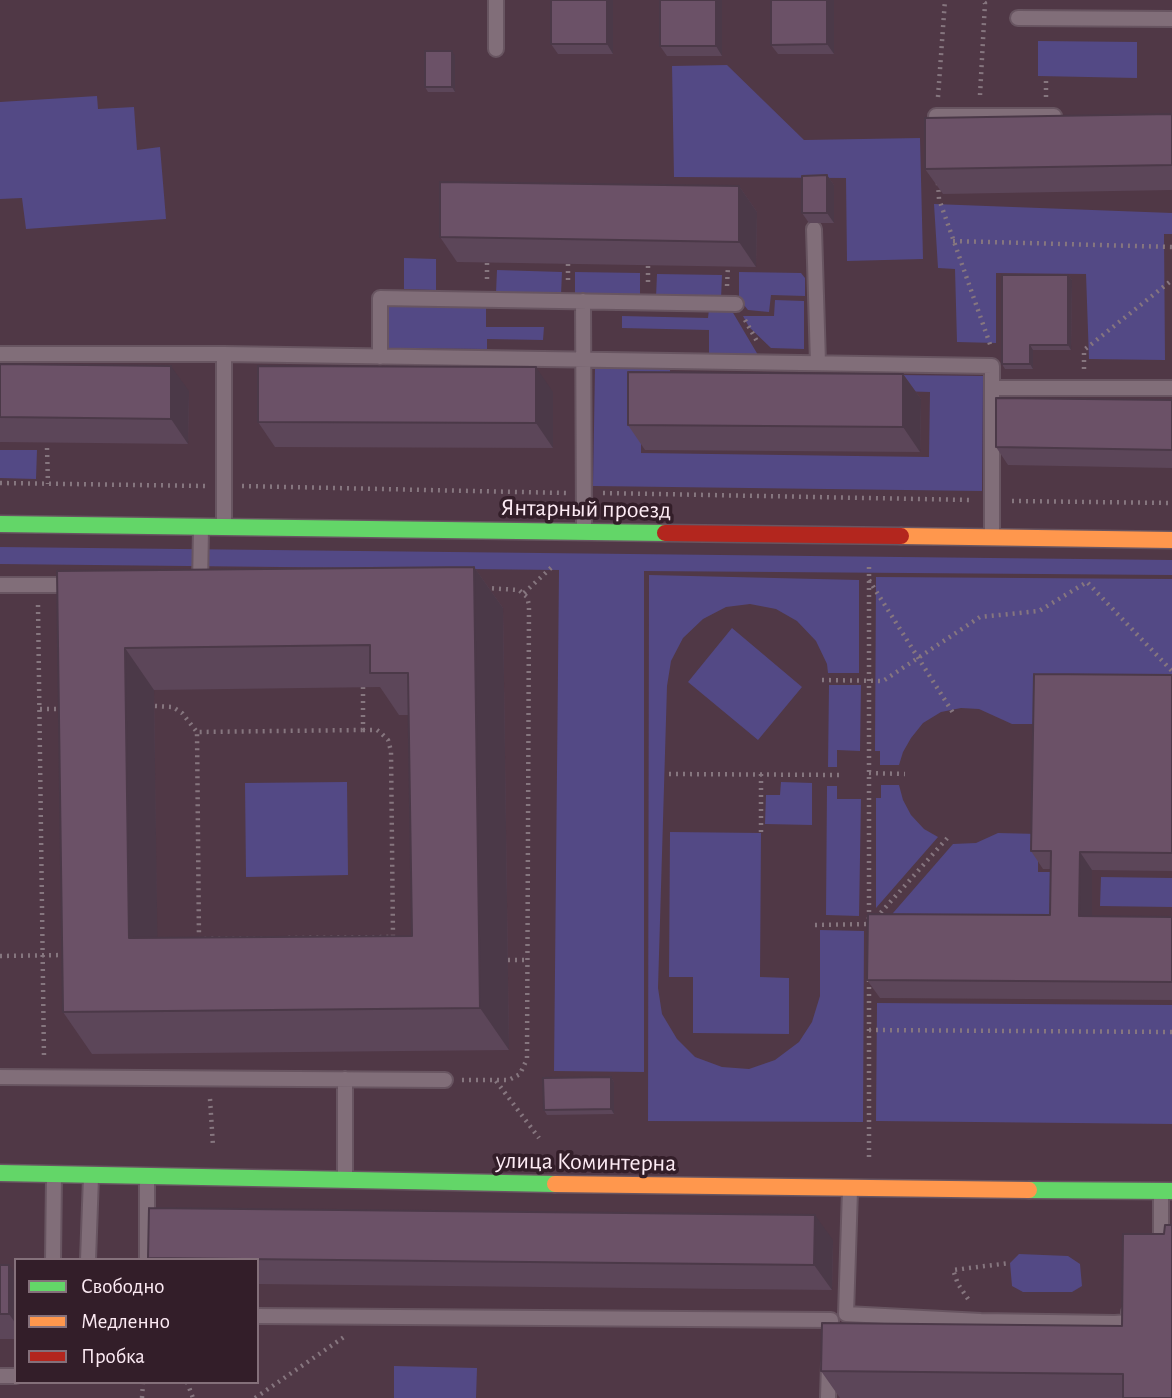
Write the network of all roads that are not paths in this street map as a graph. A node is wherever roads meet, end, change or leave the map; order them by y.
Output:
1 (496, 0) edge
2 (1018, 18) dead end
3 (1172, 19) edge
4 (496, 49) dead end
5 (936, 116) edge
6 (1071, 116) edge
7 (814, 229) edge
8 (583, 301) junction
9 (736, 304) road end
10 (0, 354) edge
11 (224, 354) junction
12 (380, 357) junction
13 (582, 359) junction
14 (818, 363) junction
15 (992, 388) junction
16 (1172, 388) edge
17 (0, 524) edge
18 (201, 526) junction
19 (224, 527) junction
20 (584, 532) junction
21 (992, 537) junction
22 (1172, 540) edge
23 (0, 585) edge
24 (92, 585) edge
25 (200, 586) edge
26 (0, 1077) edge
27 (345, 1079) junction
28 (445, 1080) road end
29 (0, 1173) edge
30 (54, 1174) junction
31 (91, 1175) junction
32 (147, 1176) junction
33 (345, 1180) junction
34 (850, 1188) junction
35 (1167, 1191) edge
36 (1151, 1253) edge
37 (52, 1258) edge
38 (88, 1258) edge
39 (146, 1258) edge
40 (1129, 1295) edge
41 (846, 1314) junction
42 (259, 1316) edge
43 (831, 1320) junction
44 (828, 1398) edge

1 - 4 lane
2 - 3 lane
5 - 6 lane
7 - 14 lane
8 - 9 lane
8 - 12 lane
8 - 13 lane
10 - 11 lane
11 - 12 lane
11 - 19 lane
12 - 13 lane
13 - 14 lane
13 - 20 lane
14 - 15 lane
15 - 16 lane
15 - 21 lane
17 - 18 street, Янтарный проезд
18 - 19 street, Янтарный проезд
18 - 25 lane
19 - 20 street, Янтарный проезд
20 - 21 street, Янтарный проезд
21 - 22 street, Янтарный проезд
23 - 24 lane
26 - 27 lane
27 - 28 lane
27 - 33 lane
29 - 30 street, улица Коминтерна
30 - 31 street, улица Коминтерна
30 - 37 lane
31 - 32 street, улица Коминтерна
31 - 38 lane
32 - 33 street, улица Коминтерна
32 - 39 lane
33 - 34 street, улица Коминтерна
34 - 35 street, улица Коминтерна
34 - 41 lane
35 - 36 lane
40 - 41 lane
41 - 43 lane
42 - 43 lane
43 - 44 lane

